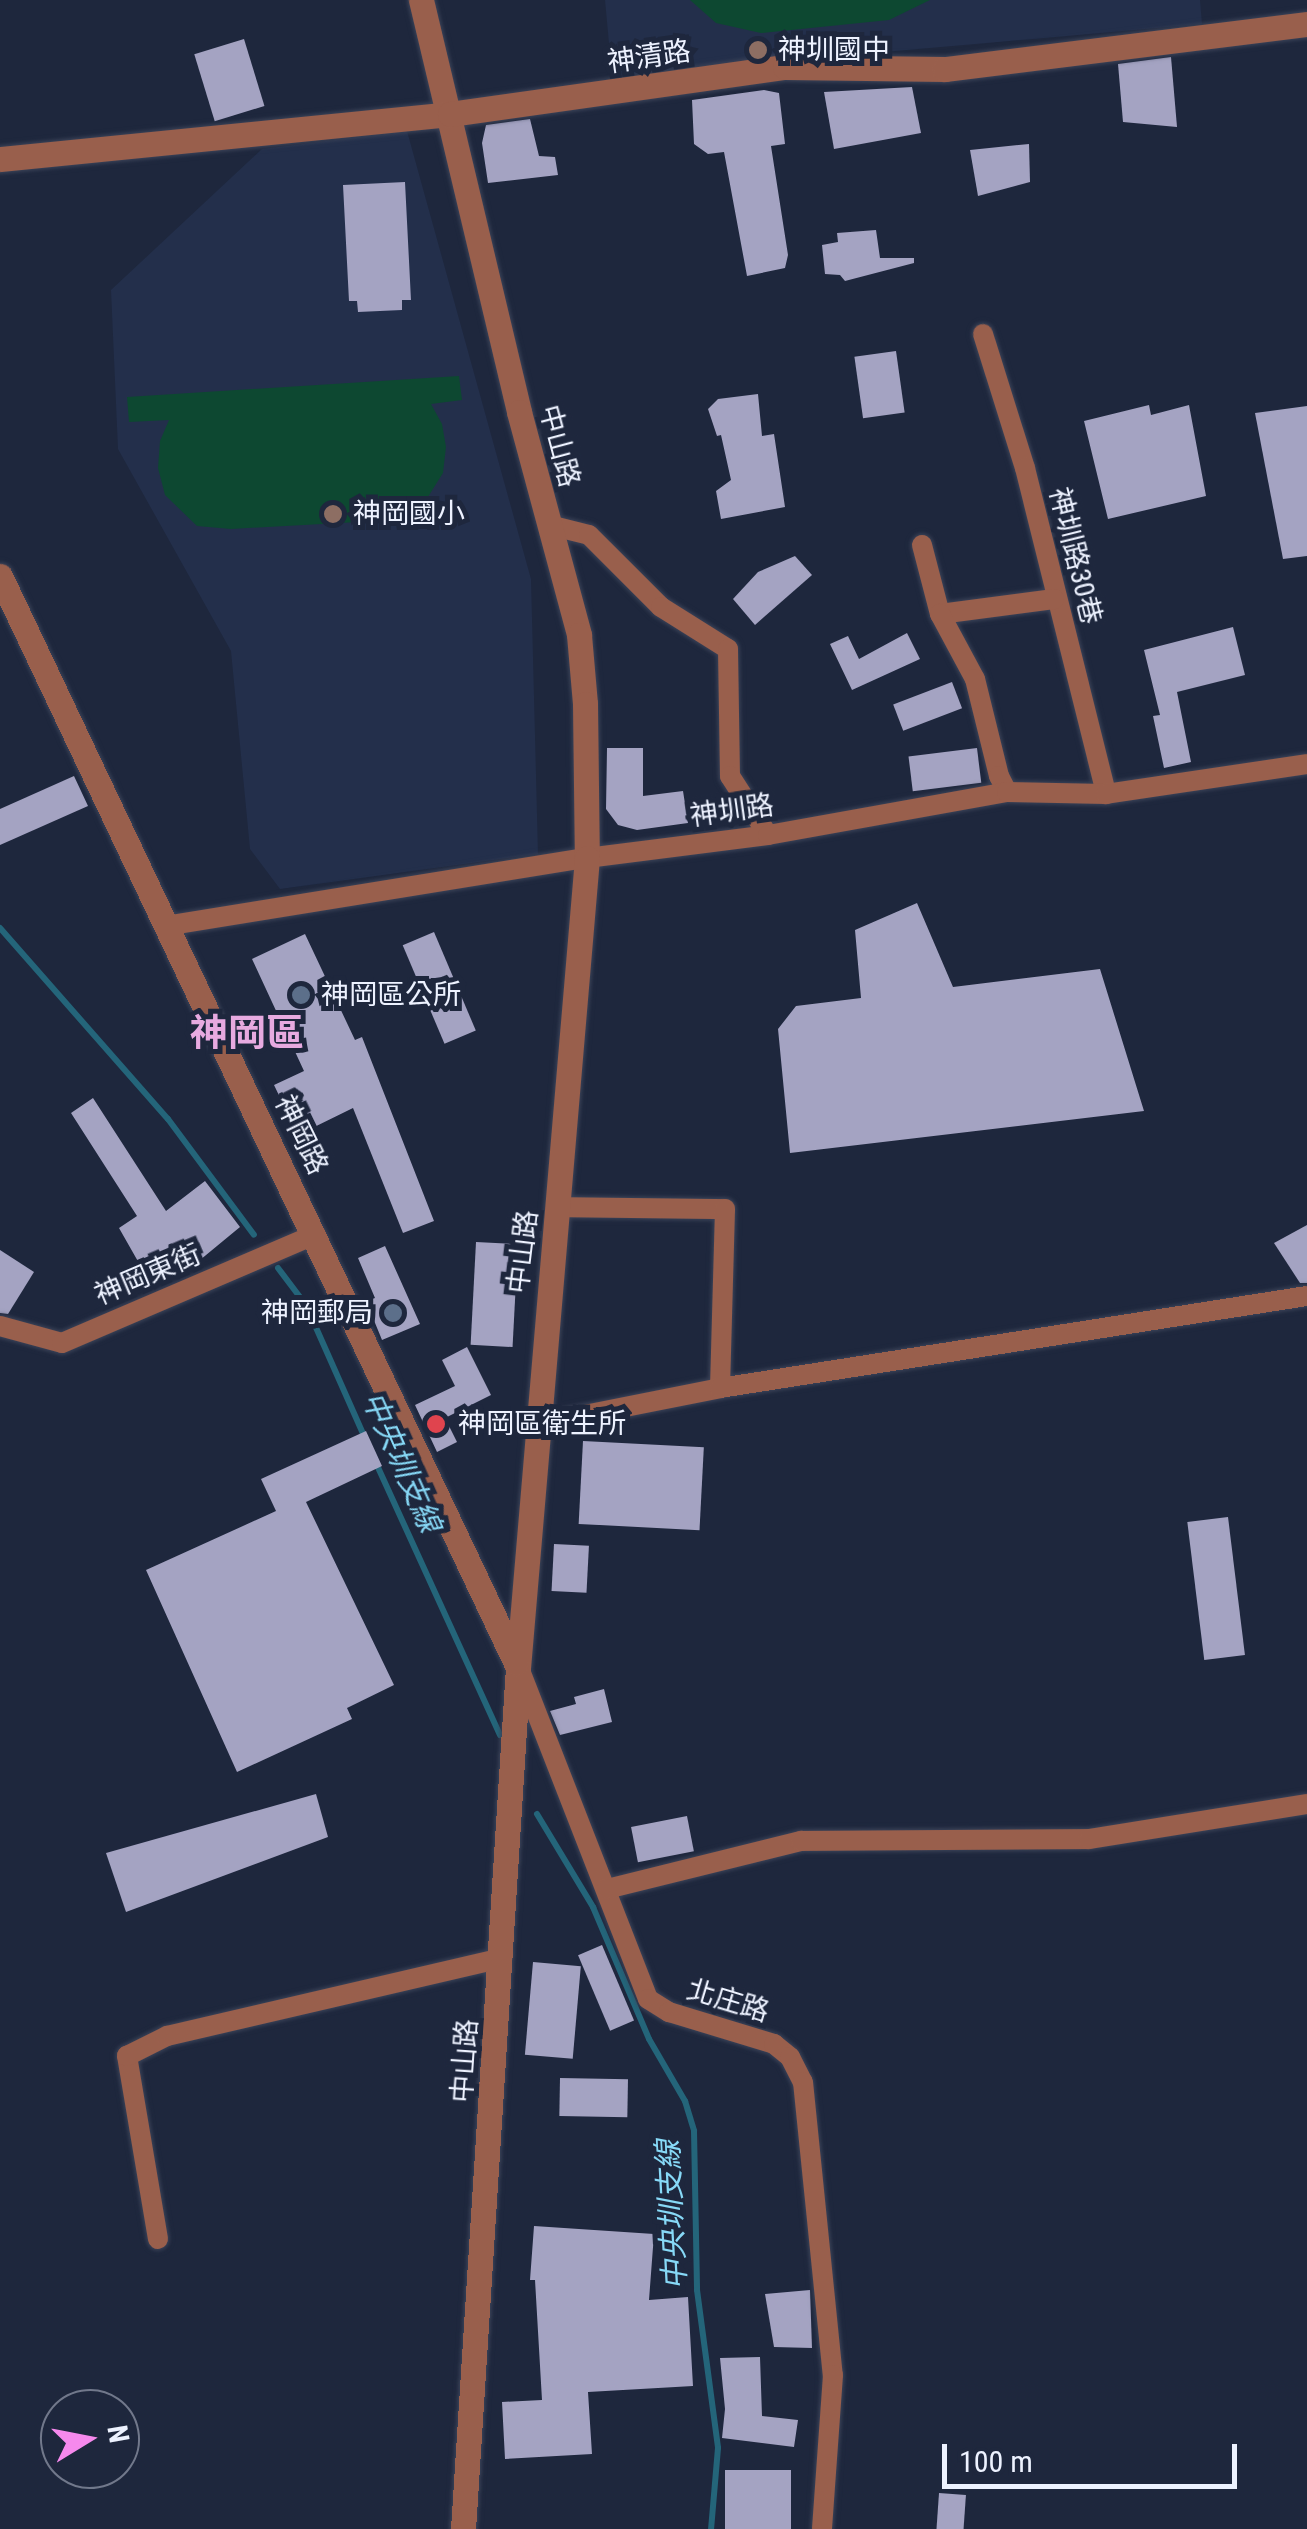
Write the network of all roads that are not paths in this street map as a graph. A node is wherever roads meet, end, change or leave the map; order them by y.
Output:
1 (421, 0) edge
2 (1307, 24) edge
3 (450, 114) junction
4 (0, 159) edge
5 (983, 334) dead end
6 (548, 525) junction
7 (922, 545) dead end
8 (0, 576) edge
9 (1054, 599) junction
10 (940, 614) junction
11 (1307, 764) edge
12 (1007, 792) junction
13 (1106, 794) junction
14 (768, 835) junction
15 (587, 858) junction
16 (165, 926) junction
17 (558, 1207) junction
18 (316, 1234) junction
19 (1307, 1296) edge
20 (0, 1326) edge
21 (720, 1388) junction
22 (539, 1424) junction
23 (518, 1667) junction
24 (1307, 1804) edge
25 (607, 1889) junction
26 (502, 1958) junction
27 (158, 2240) dead end
28 (463, 2529) edge
29 (822, 2529) edge

1 - 3 street, 中山路
2 - 3 street, 神清路
3 - 4 street, 神清路
3 - 6 street, 中山路
5 - 9 street, 神圳路30巷
6 - 14 street
6 - 15 street, 中山路
7 - 10 street
8 - 16 street, 神岡路
9 - 10 street
9 - 13 street, 神圳路30巷
10 - 12 street
11 - 13 street, 神圳路
12 - 13 street, 神圳路
12 - 14 street, 神圳路
14 - 15 street, 神圳路
15 - 16 street, 神圳路
15 - 17 street, 中山路
16 - 18 street, 神岡路
17 - 21 street
17 - 22 street, 中山路
18 - 20 street, 神岡東街
18 - 23 street, 神岡路
19 - 21 street
21 - 22 street
22 - 23 street, 中山路
23 - 25 street, 北庄路
23 - 26 street, 中山路
24 - 25 street
25 - 29 street, 北庄路
26 - 27 street
26 - 28 street, 中山路

